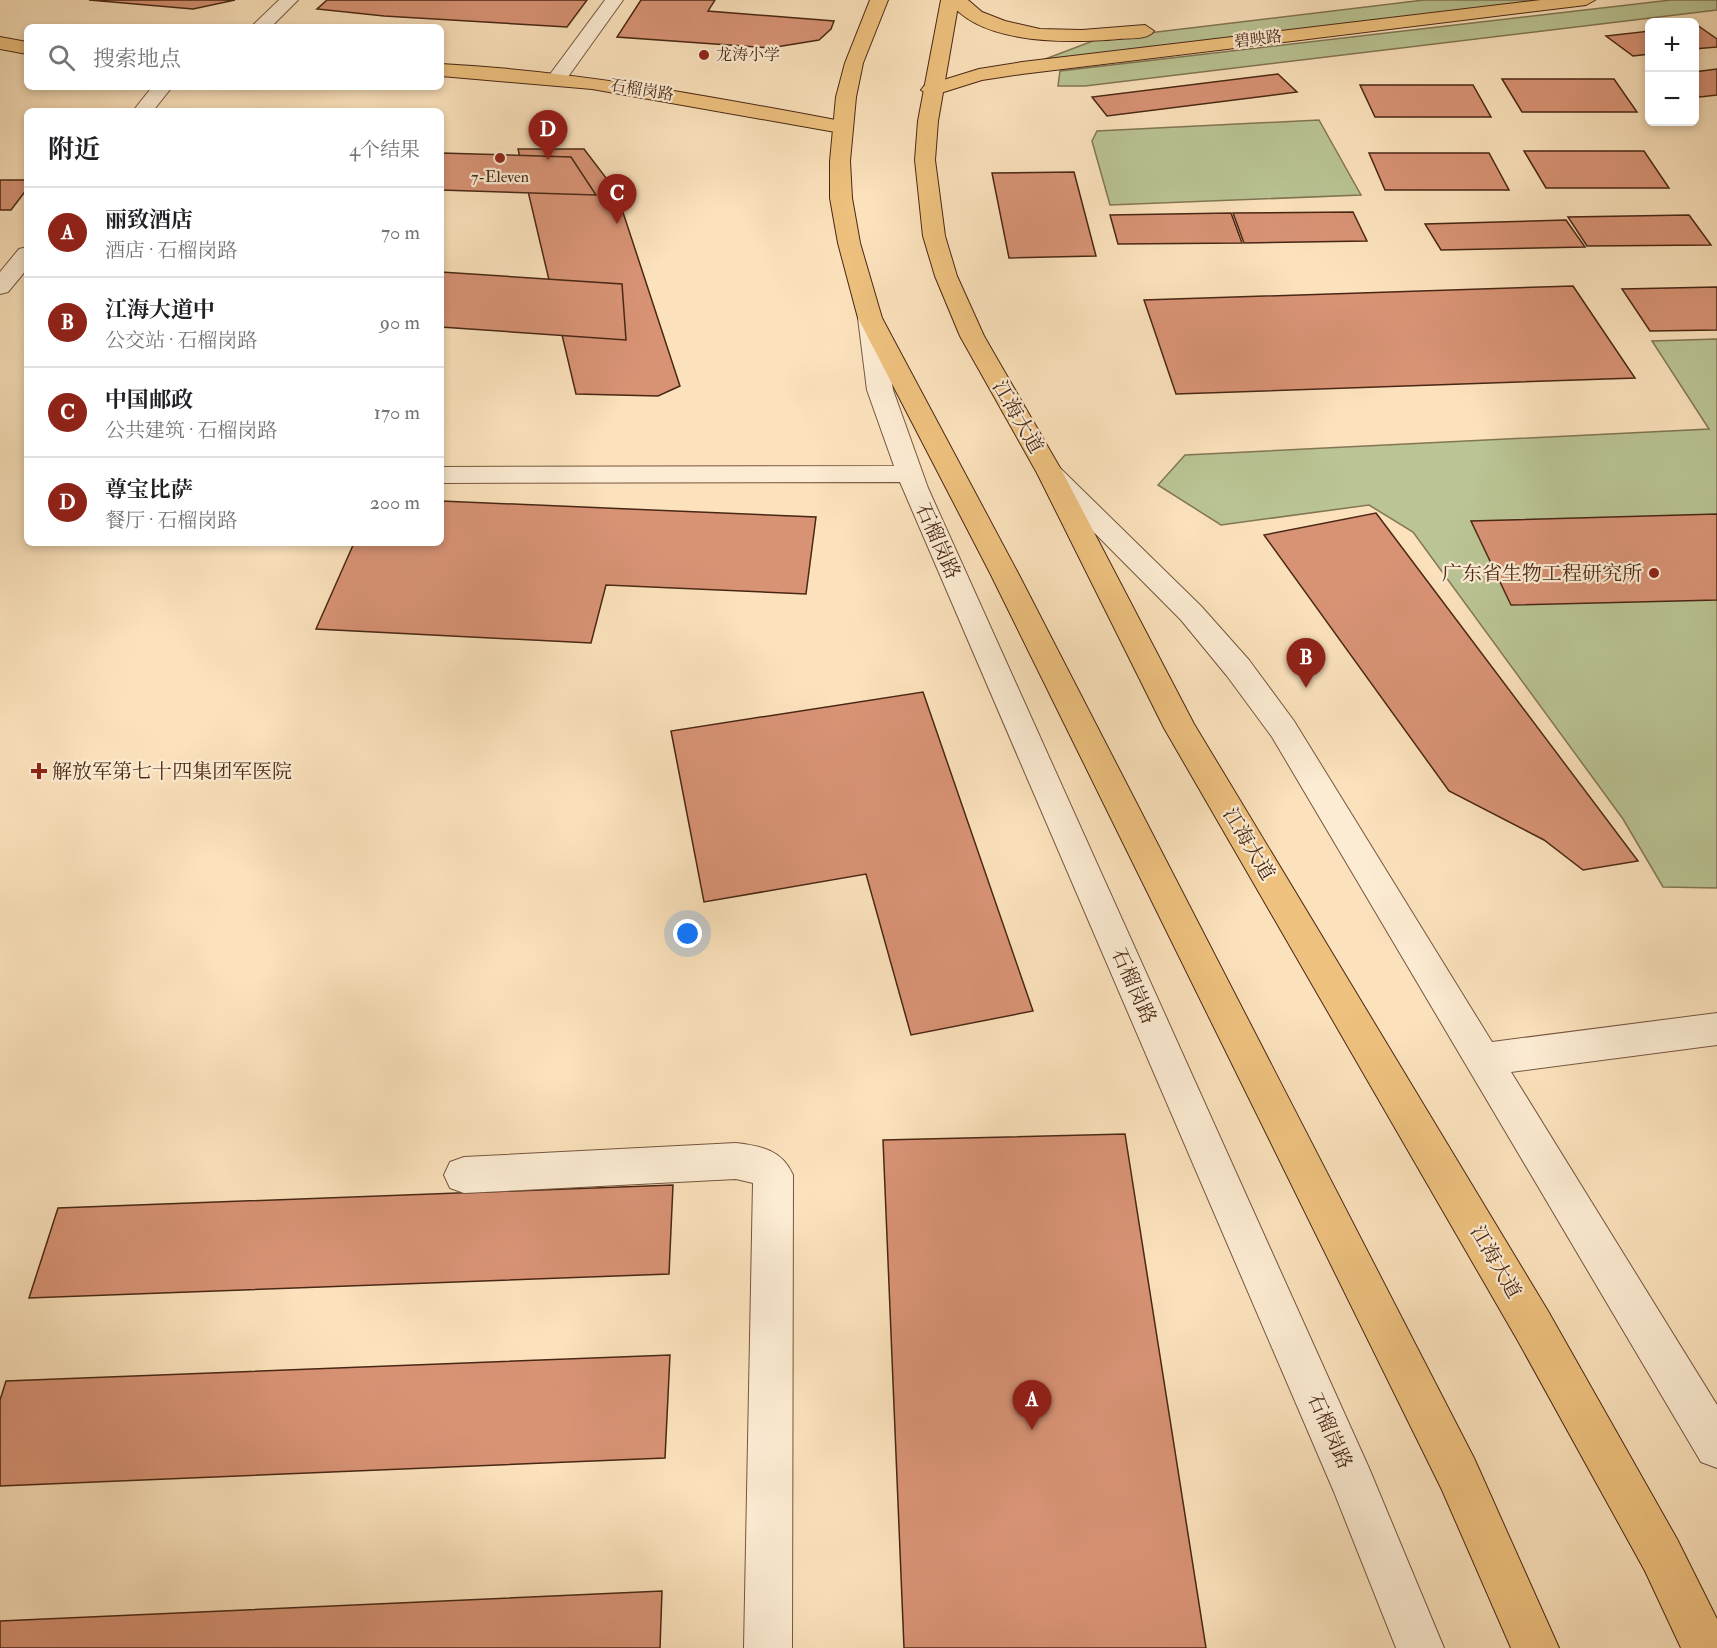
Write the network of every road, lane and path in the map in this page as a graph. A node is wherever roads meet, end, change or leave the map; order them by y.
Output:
1 (289, 0) edge
2 (614, 0) edge
3 (879, 0) edge
4 (950, 0) edge
5 (957, 0) edge
6 (1587, 0) edge
7 (263, 24) edge
8 (1158, 29) dead end
9 (0, 43) edge
10 (24, 47) edge
11 (444, 70) edge
12 (558, 77) junction
13 (160, 90) edge
14 (932, 90) junction
15 (144, 108) edge
16 (841, 127) junction
17 (24, 258) edge
18 (3, 283) edge
19 (870, 318) junction
20 (1050, 472) junction
21 (444, 474) edge
22 (909, 474) junction
23 (1717, 1029) edge
24 (1484, 1059) junction
25 (464, 1175) dead end
26 (1717, 1446) edge
27 (768, 1648) edge
28 (1420, 1648) edge
29 (1535, 1648) edge
30 (1706, 1648) edge

1 - 7 street
2 - 12 street
3 - 16 main road
4 - 14 main road, 江海大道
5 - 8 main road
6 - 14 main road, 碧映路
9 - 10 main road
11 - 12 main road, 石榴岗路
12 - 16 main road, 石榴岗路
13 - 15 street
14 - 20 main road, 江海大道
16 - 19 main road
17 - 18 street
19 - 22 street, 石榴岗路
19 - 29 main road
20 - 24 street
20 - 30 main road, 江海大道
21 - 22 street
22 - 28 street, 石榴岗路
23 - 24 street
24 - 26 street
25 - 27 street

